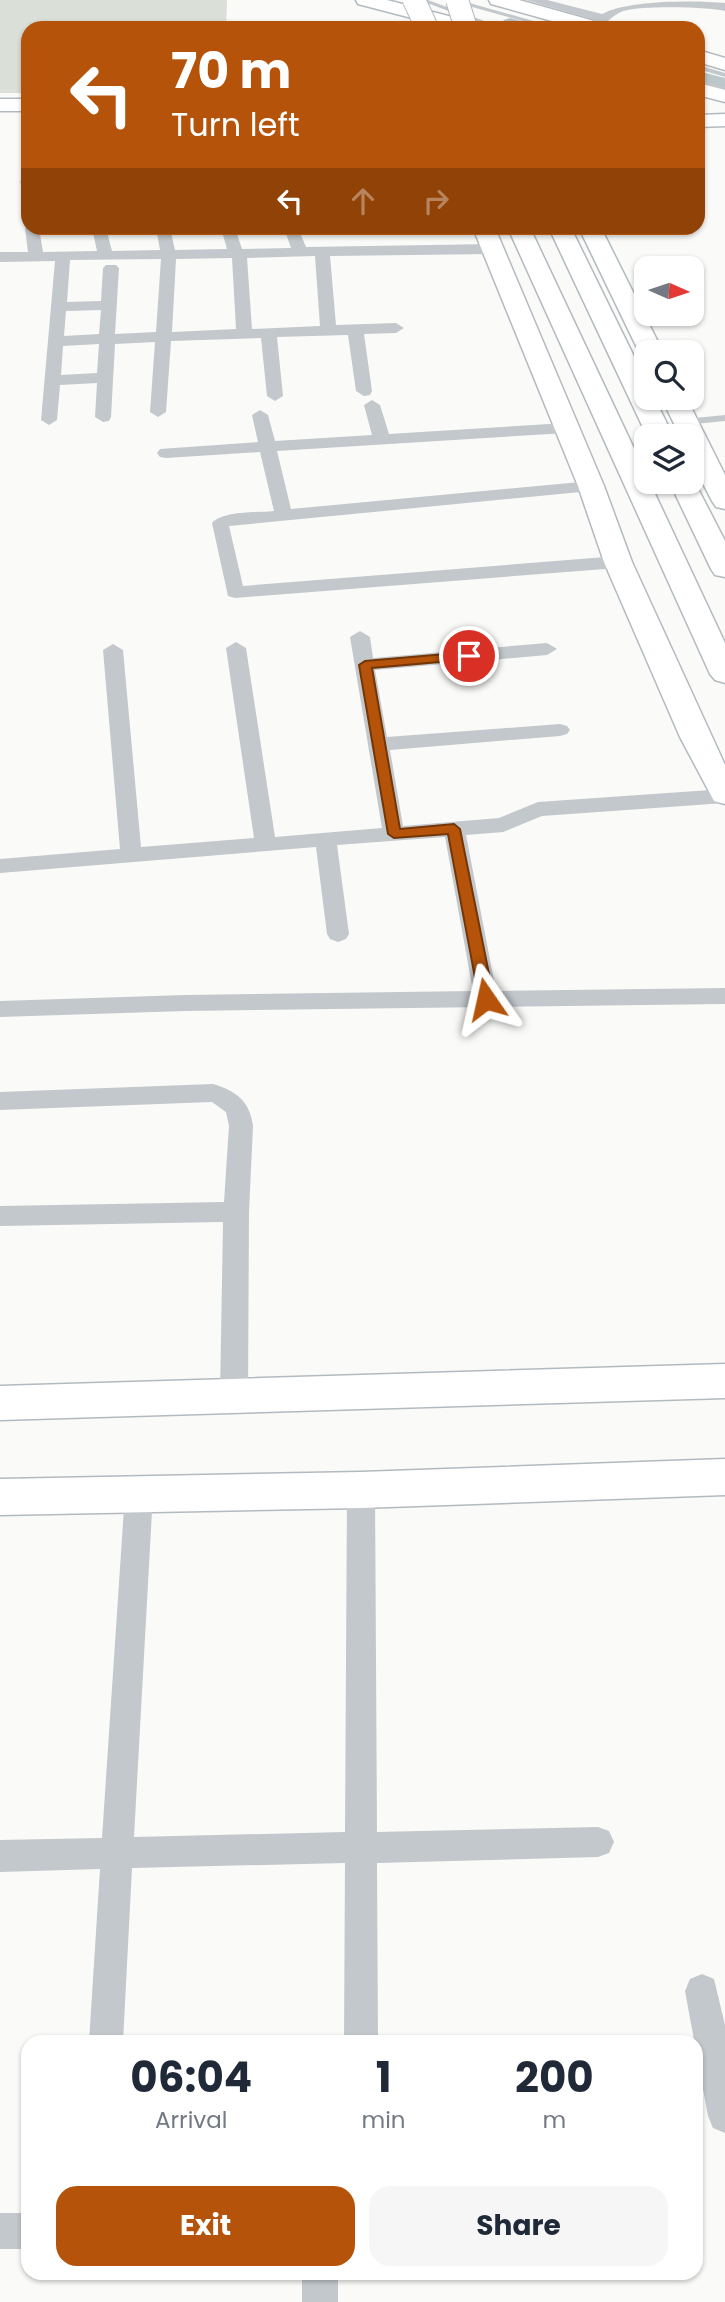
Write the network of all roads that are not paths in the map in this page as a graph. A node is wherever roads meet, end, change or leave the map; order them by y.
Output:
1 (365, 0) edge
2 (414, 0) edge
3 (422, 0) edge
4 (454, 0) edge
5 (498, 0) edge
6 (532, 0) edge
7 (725, 7) edge
8 (399, 17) edge
9 (483, 19) edge
10 (424, 21) edge
11 (463, 21) edge
12 (586, 21) edge
13 (591, 21) edge
14 (603, 21) edge
15 (705, 58) edge
16 (725, 64) edge
17 (705, 69) edge
18 (725, 75) edge
19 (705, 84) edge
20 (725, 89) edge
21 (705, 91) edge
22 (725, 96) edge
23 (725, 102) edge
24 (705, 103) edge
25 (0, 105) edge
26 (17, 117) edge
27 (725, 120) edge
28 (705, 121) edge
29 (33, 235) edge
30 (101, 235) edge
31 (165, 235) edge
32 (230, 235) edge
33 (294, 235) edge
34 (522, 235) edge
35 (563, 235) edge
36 (593, 235) edge
37 (488, 238) edge
38 (323, 251) junction
39 (300, 252) junction
40 (236, 253) junction
41 (169, 254) junction
42 (0, 257) edge
43 (36, 257) junction
44 (62, 257) junction
45 (108, 262) junction
46 (109, 306) junction
47 (58, 307) junction
48 (396, 328) dead end
49 (355, 330) junction
50 (328, 331) junction
51 (268, 333) junction
52 (244, 334) junction
53 (163, 337) junction
54 (107, 339) junction
55 (645, 340) edge
56 (55, 341) junction
57 (105, 377) junction
58 (52, 380) junction
59 (275, 396) dead end
60 (679, 410) edge
61 (158, 412) dead end
62 (260, 415) dead end
63 (103, 417) dead end
64 (725, 418) edge
65 (49, 420) dead end
66 (685, 422) junction
67 (654, 424) edge
68 (566, 428) junction
69 (382, 440) junction
70 (268, 447) junction
71 (166, 453) dead end
72 (591, 486) junction
73 (722, 488) edge
74 (688, 494) edge
75 (284, 516) junction
76 (618, 562) junction
77 (725, 569) edge
78 (360, 637) dead end
79 (236, 648) dead end
80 (547, 649) dead end
81 (113, 650) dead end
82 (365, 665) junction
83 (725, 674) edge
84 (560, 730) dead end
85 (379, 744) junction
86 (725, 795) edge
87 (454, 829) junction
88 (394, 834) junction
89 (326, 839) junction
90 (266, 844) junction
91 (131, 855) junction
92 (0, 866) edge
93 (338, 933) dead end
94 (725, 996) edge
95 (486, 999) junction
96 (0, 1009) edge
97 (0, 1101) edge
98 (236, 1212) junction
99 (0, 1216) edge
100 (725, 1381) edge
101 (234, 1397) junction
102 (0, 1403) edge
103 (725, 1478) edge
104 (361, 1490) junction
105 (139, 1493) junction
106 (0, 1497) edge
107 (598, 1842) dead end
108 (361, 1848) junction
109 (118, 1853) junction
110 (0, 1856) edge
111 (702, 1991) dead end
112 (106, 2035) edge
113 (361, 2035) edge
114 (725, 2116) edge
115 (0, 2231) edge
116 (21, 2231) edge
117 (320, 2280) edge
118 (320, 2302) edge

1 - 8 street
2 - 10 street, bridge
3 - 9 lane
4 - 9 lane
4 - 11 street, bridge
5 - 12 street
6 - 13 street
7 - 14 street
8 - 9 street
15 - 16 street
17 - 18 lane
19 - 20 lane
21 - 22 street
23 - 24 street
25 - 26 street
27 - 28 street
29 - 43 street
30 - 45 street
31 - 41 street
32 - 40 street
33 - 39 street
34 - 83 street
35 - 67 street
36 - 55 street
37 - 38 street
37 - 68 street
38 - 39 street
38 - 50 street
39 - 40 street
40 - 41 street
40 - 52 street
41 - 45 street
41 - 53 street
42 - 43 street
43 - 44 street
44 - 45 street
44 - 47 street
45 - 46 street
46 - 47 street
46 - 54 street
47 - 56 street
48 - 49 street
49 - 50 street
49 - 69 street
50 - 51 street
51 - 52 street
51 - 59 street
52 - 53 street
53 - 54 street
53 - 61 street
54 - 56 street
54 - 57 street
56 - 58 street
57 - 58 street
57 - 63 street
58 - 65 street
60 - 66 street
62 - 70 street
64 - 66 lane
66 - 73 street
68 - 69 street
68 - 72 street
69 - 70 street
70 - 71 street
70 - 75 street
72 - 75 street
72 - 76 street
74 - 77 street
75 - 76 street
76 - 86 street
78 - 82 street
79 - 90 street
80 - 82 street
81 - 91 street
82 - 85 street
84 - 85 street
85 - 88 street
86 - 87 street
87 - 88 street
87 - 95 street
88 - 89 street
89 - 90 street
89 - 93 street
90 - 91 street
91 - 92 street
94 - 95 street
95 - 96 street
97 - 98 street
98 - 99 street
98 - 101 street
100 - 101 street
101 - 102 street
103 - 104 street
104 - 105 street
104 - 108 street
105 - 106 street
105 - 109 street
107 - 108 street
108 - 109 street
108 - 113 street
109 - 110 street
109 - 112 street
111 - 114 street
115 - 116 street
117 - 118 street

